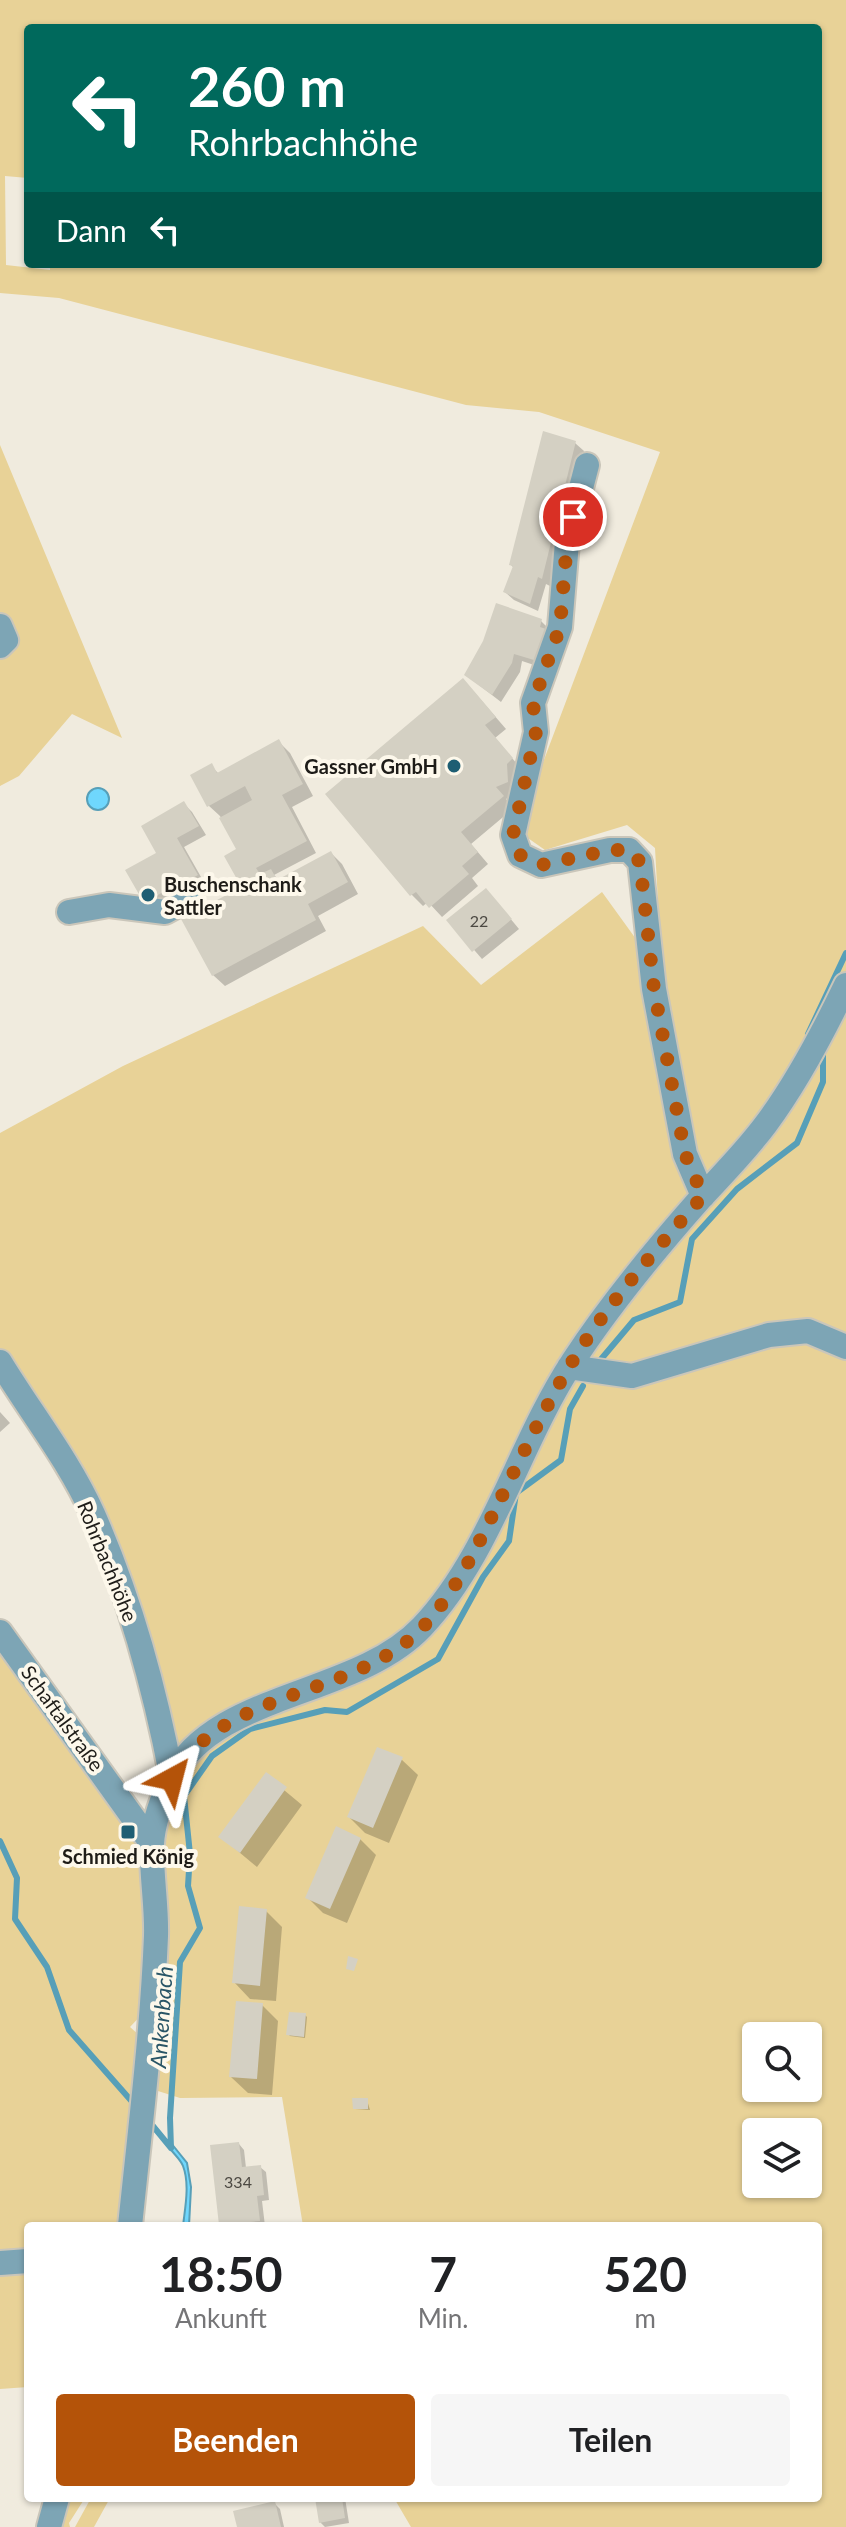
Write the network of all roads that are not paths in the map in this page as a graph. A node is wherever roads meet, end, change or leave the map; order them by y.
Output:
1 (587, 465) dead end
2 (0, 626) edge
3 (0, 646) edge
4 (191, 898) dead end
5 (69, 912) dead end
6 (846, 985) edge
7 (703, 1196) junction
8 (846, 1347) edge
9 (0, 1362) edge
10 (569, 1367) junction
11 (0, 1632) edge
12 (172, 1779) junction
13 (152, 1844) junction
14 (130, 2222) edge
15 (24, 2261) edge
16 (0, 2263) edge
17 (56, 2502) edge
18 (49, 2527) edge

1 - 7 street
2 - 3 street
4 - 5 street
6 - 7 street
7 - 10 street
8 - 10 street
9 - 12 street, Rohrbachhöhe
10 - 12 street
11 - 13 street, Schaftalstraße
12 - 13 street
13 - 14 street
15 - 16 street
17 - 18 street

